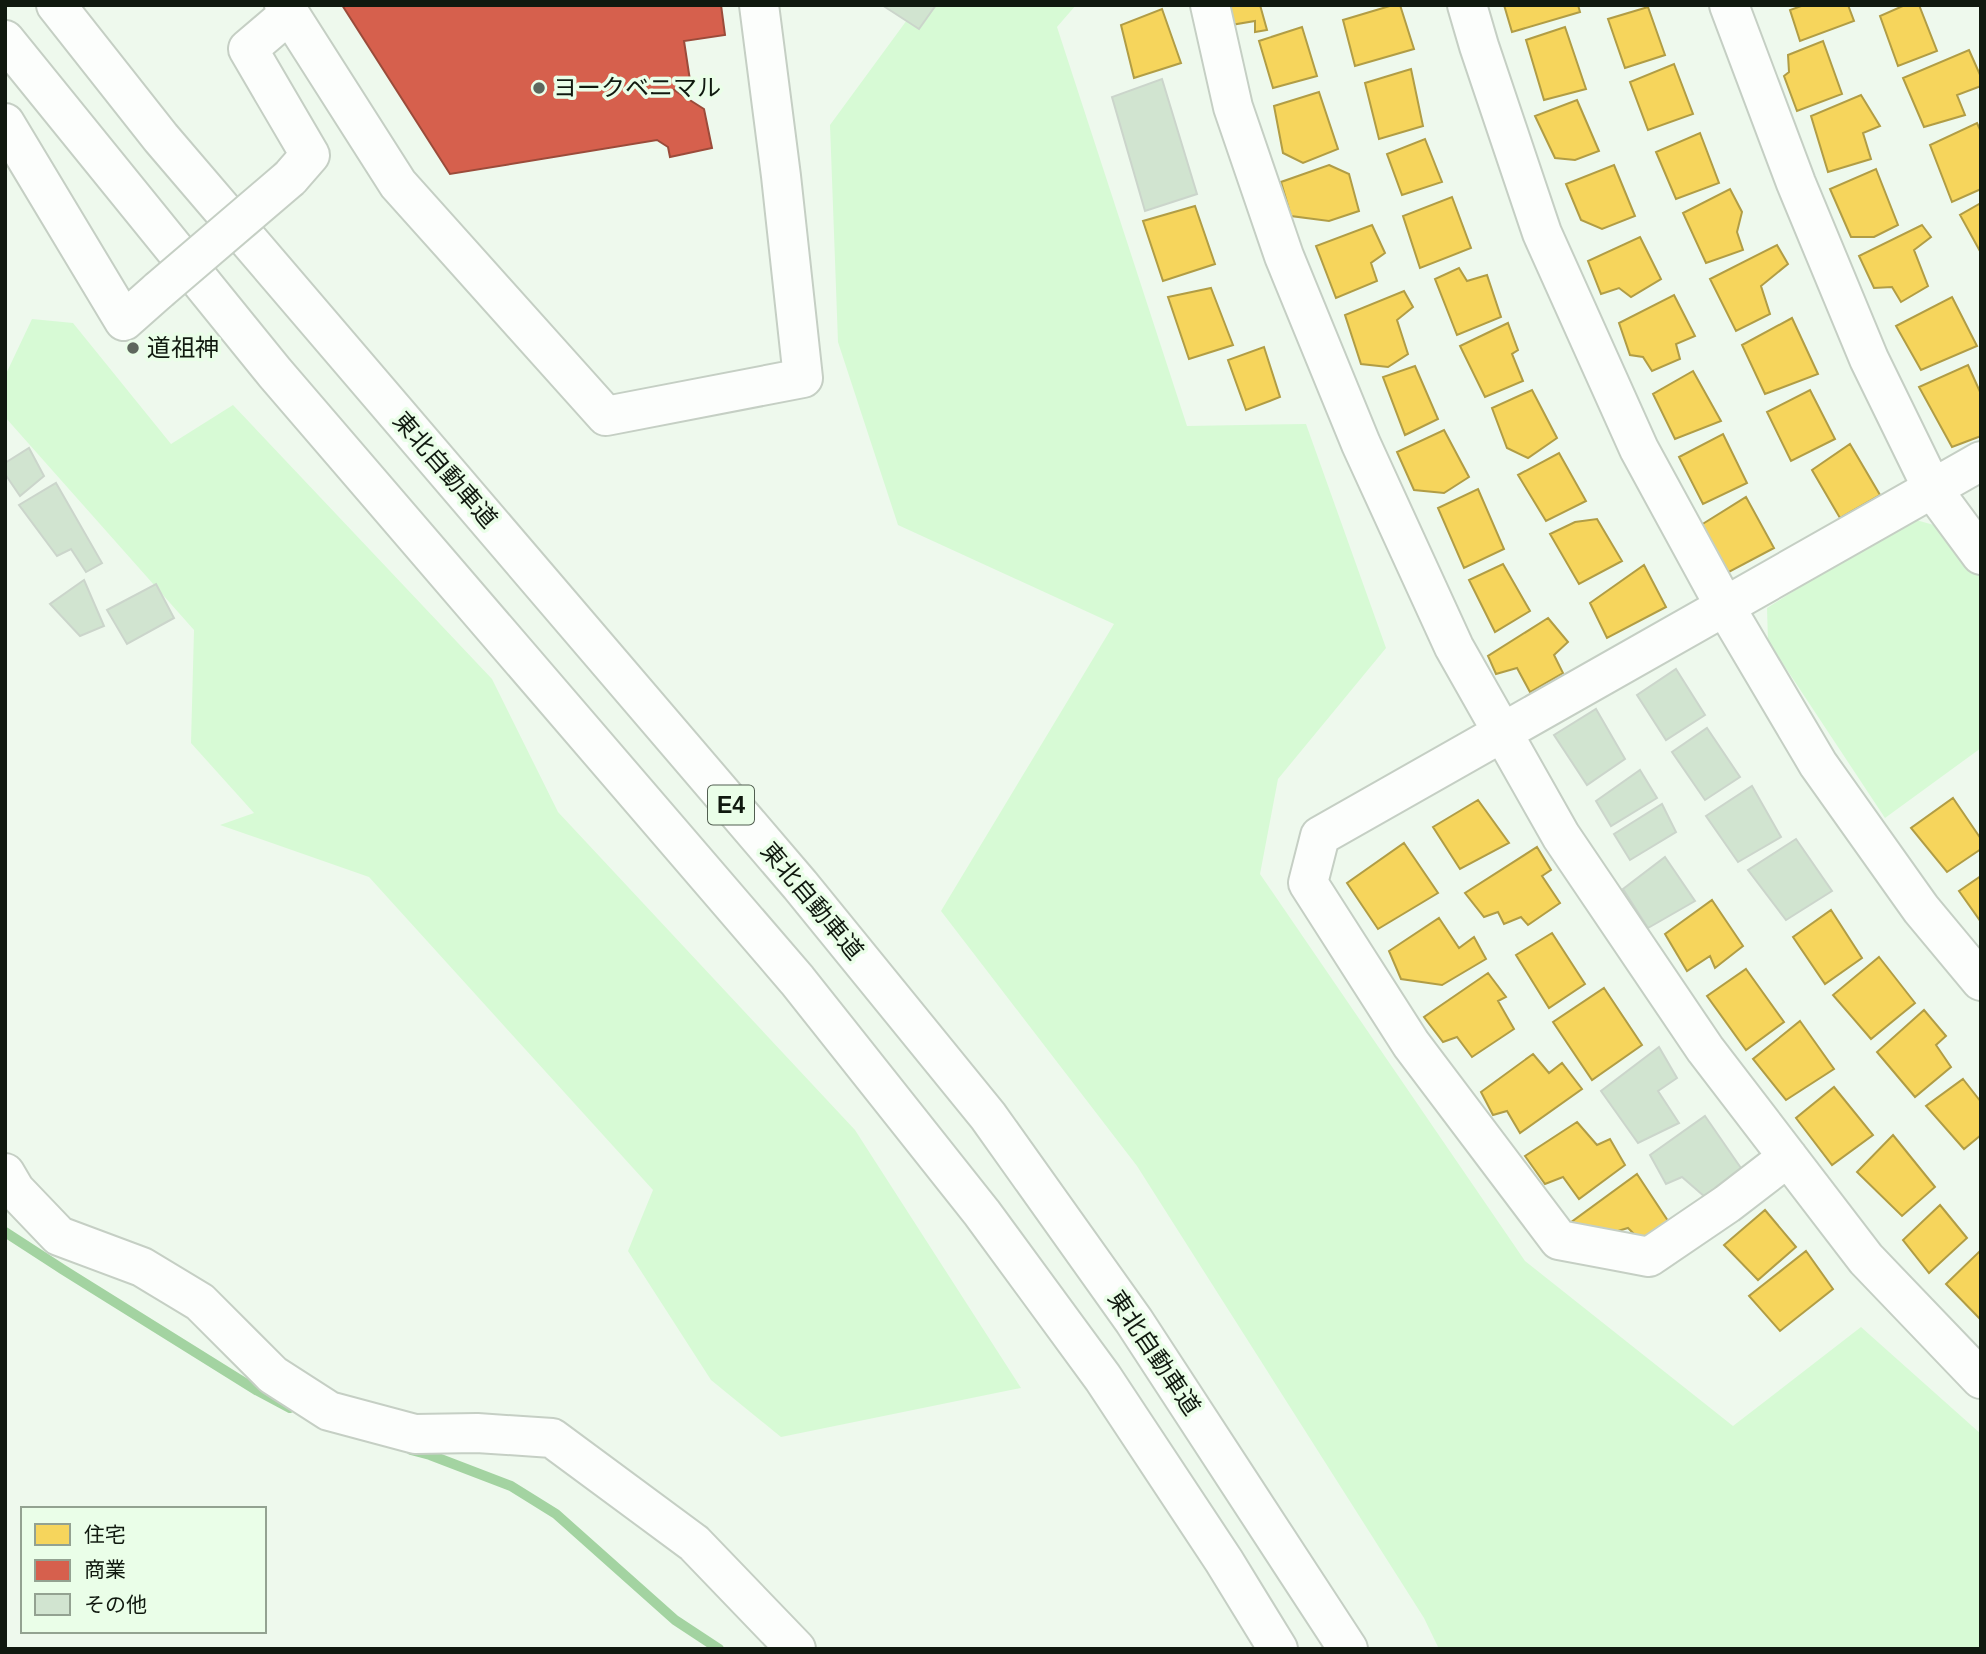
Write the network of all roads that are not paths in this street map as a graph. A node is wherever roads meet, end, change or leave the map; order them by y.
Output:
1 (56, 5) edge
2 (759, 5) edge
3 (1210, 5) edge
4 (1467, 5) edge
5 (1729, 5) edge
6 (286, 10) edge
7 (5, 40) edge
8 (5, 123) edge
9 (1981, 461) edge
10 (1933, 490) junction
11 (1981, 555) edge
12 (1724, 605) junction
13 (1503, 733) junction
14 (1981, 981) edge
15 (1788, 1157) junction
16 (5, 1173) edge
17 (1981, 1379) edge
18 (796, 1649) edge
19 (1278, 1649) edge
20 (1348, 1649) edge

1 - 20 main road, 東北自動車道 / E4
2 - 6 main road
3 - 13 main road
4 - 12 main road
5 - 10 main road
6 - 8 main road, bridge
7 - 19 main road, E4
9 - 10 main road
10 - 11 main road
10 - 12 main road
12 - 13 main road
12 - 14 main road
13 - 15 main road
13 - 15 main road
15 - 17 main road
16 - 18 main road

